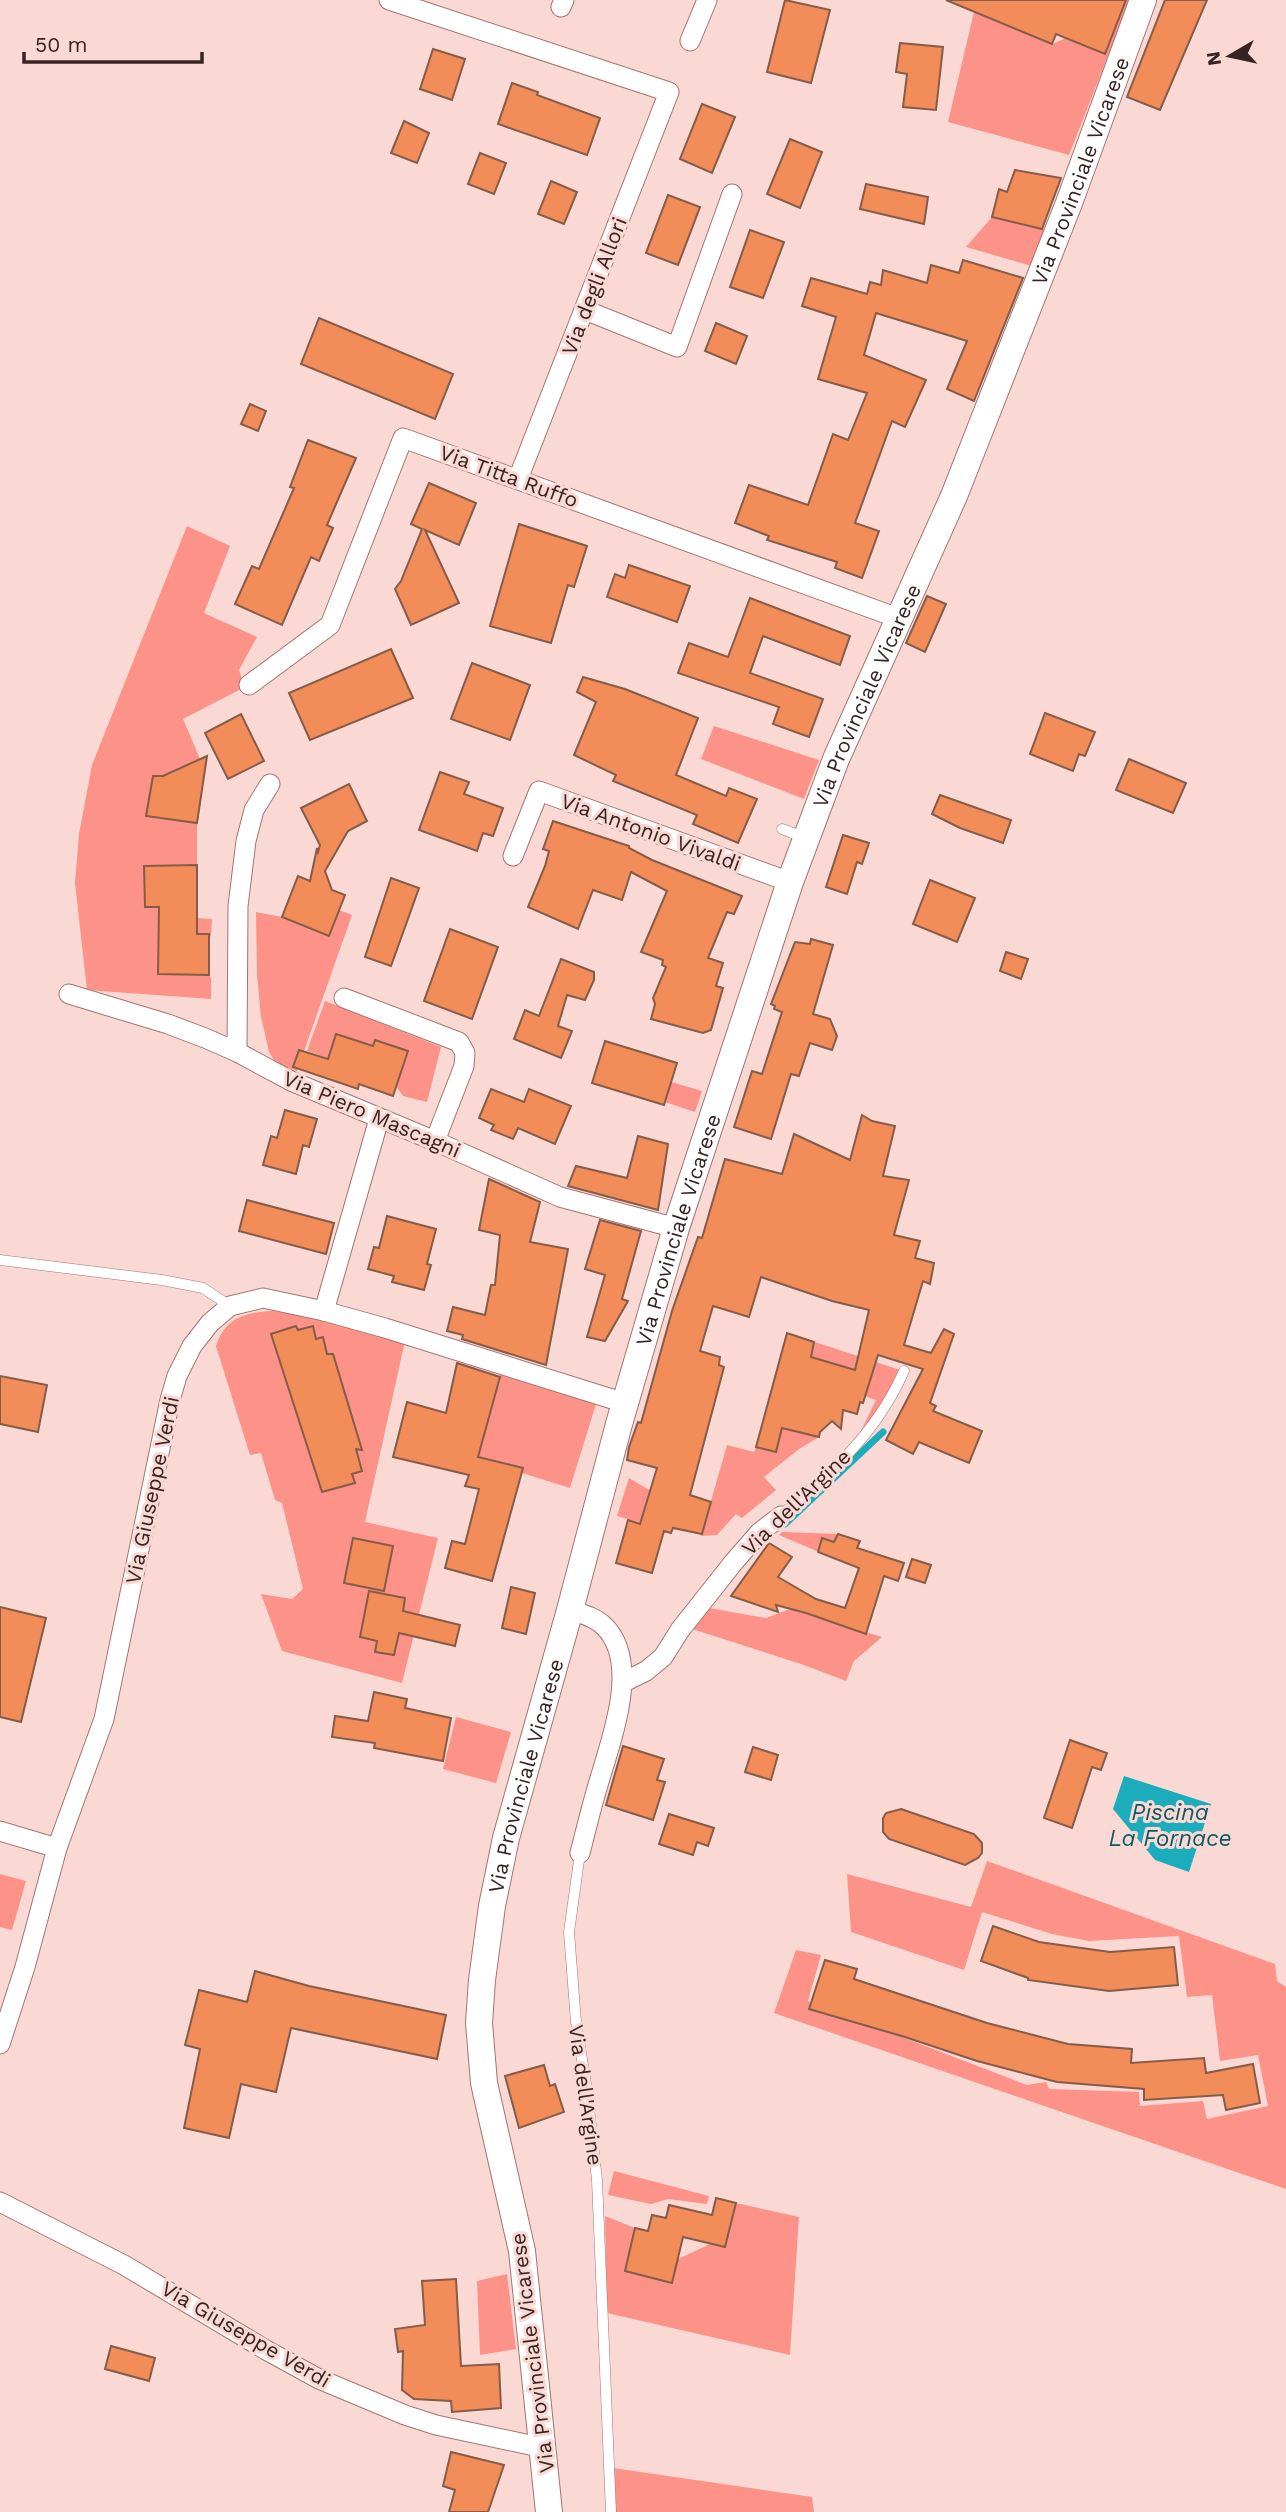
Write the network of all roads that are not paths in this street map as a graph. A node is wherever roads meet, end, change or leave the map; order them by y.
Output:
1 (389, 0) edge
2 (707, 0) edge
3 (1143, 0) edge
4 (690, 41) dead end
5 (732, 194) dead end
6 (585, 310) junction
7 (518, 479) junction
8 (898, 618) junction
9 (249, 685) dead end
10 (270, 784) dead end
11 (513, 856) dead end
12 (790, 882) junction
13 (69, 994) dead end
14 (344, 999) dead end
15 (237, 1052) junction
16 (377, 1125) junction
17 (435, 1141) junction
18 (676, 1228) junction
19 (0, 1260) edge
20 (230, 1306) junction
21 (324, 1311) junction
22 (904, 1371) dead end
23 (625, 1403) junction
24 (781, 1517) joint
25 (570, 1610) junction
26 (622, 1684) junction
27 (0, 1831) edge
28 (57, 1848) junction
29 (580, 1853) joint
30 (0, 2044) edge
31 (0, 2202) edge
32 (544, 2448) junction
33 (549, 2512) edge
34 (611, 2512) edge

1 - 6 street, Via degli Allori
2 - 4 street
3 - 8 main road, Via Provinciale Vicarese
5 - 6 street
6 - 7 street, Via degli Allori
7 - 8 street, Via Titta Ruffo
7 - 9 street, Via Titta Ruffo
8 - 12 main road, Via Provinciale Vicarese
10 - 15 street
11 - 12 street, Via Antonio Vivaldi
12 - 18 main road, Via Provinciale Vicarese
13 - 15 street, Via Piero Mascagni
14 - 17 street
15 - 16 street, Via Piero Mascagni
16 - 17 street, Via Piero Mascagni
16 - 21 street
17 - 18 street, Via Piero Mascagni
18 - 23 main road, Via Provinciale Vicarese
19 - 20 lane
20 - 21 street, Via Giuseppe Verdi
20 - 28 street, Via Giuseppe Verdi
21 - 23 street, Via Giuseppe Verdi
22 - 24 lane, Via dell'Argine
23 - 25 main road, Via Provinciale Vicarese
24 - 26 street, Via dell'Argine
25 - 26 street, Via dell'Argine
25 - 32 main road, Via Provinciale Vicarese
26 - 29 street, Via dell'Argine
27 - 28 street
28 - 30 street, Via Giuseppe Verdi
29 - 34 lane, Via dell'Argine
31 - 32 street, Via Giuseppe Verdi
32 - 33 main road, Via Provinciale Vicarese

